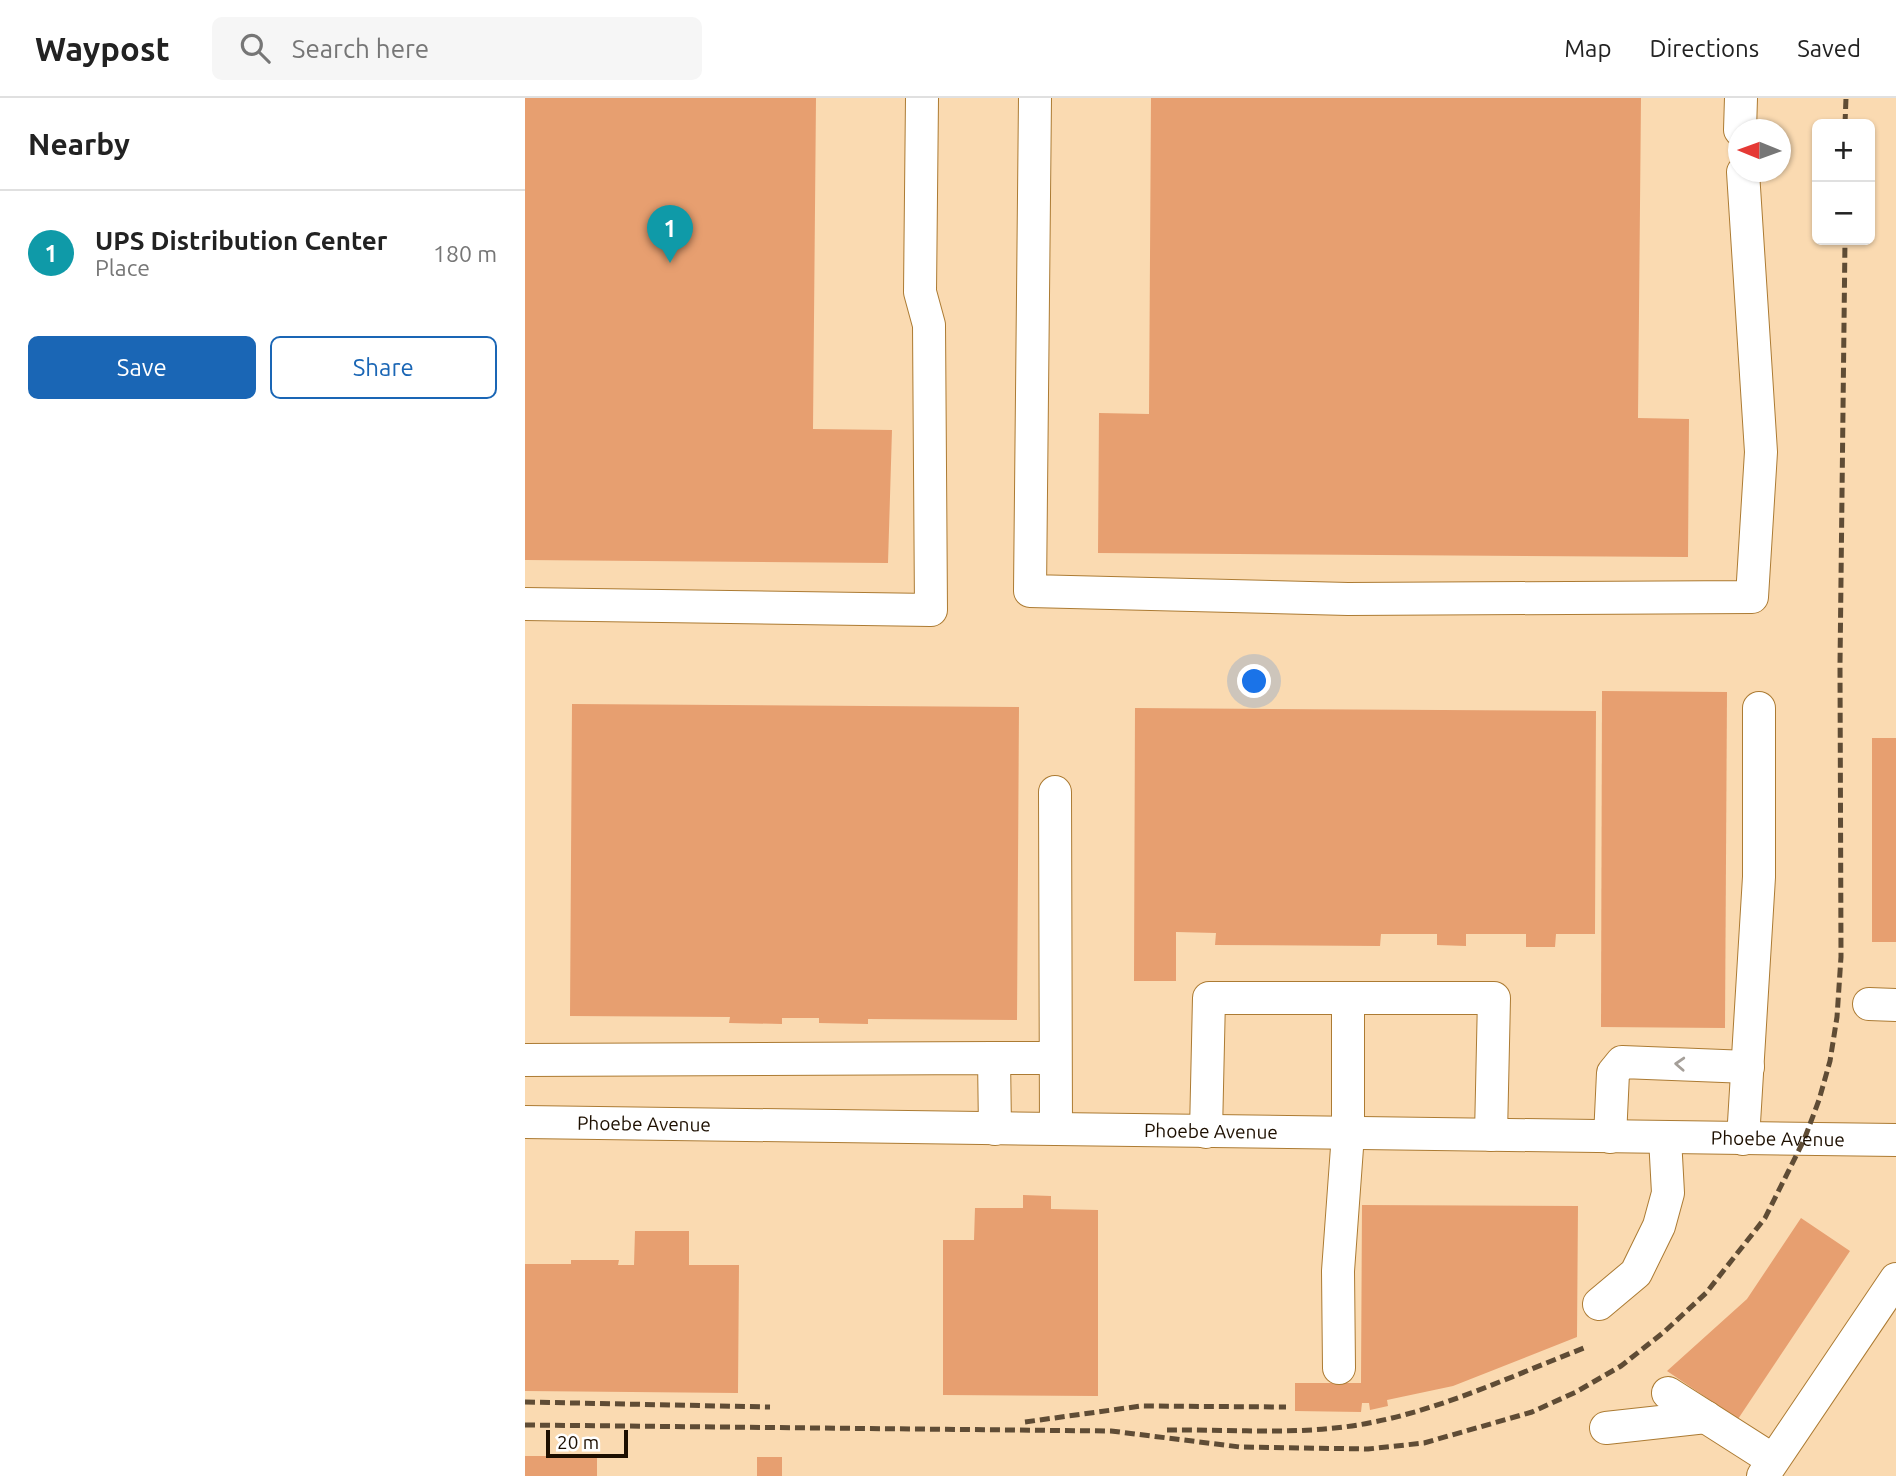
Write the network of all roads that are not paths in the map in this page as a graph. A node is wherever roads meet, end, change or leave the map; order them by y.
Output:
1 (922, 98) edge
2 (1035, 98) edge
3 (1741, 98) edge
4 (1740, 119) edge
5 (1744, 182) edge
6 (525, 604) edge
7 (1759, 708) dead end
8 (1055, 792) dead end
9 (1348, 998) junction
10 (994, 1058) junction
11 (1055, 1058) junction
12 (525, 1060) edge
13 (1748, 1068) junction
14 (525, 1122) edge
15 (995, 1129) junction
16 (1056, 1129) junction
17 (1206, 1132) junction
18 (1348, 1134) junction
19 (1491, 1135) junction
20 (1610, 1137) junction
21 (1665, 1138) junction
22 (1744, 1139) junction
23 (1896, 1140) edge
24 (1896, 1279) edge
25 (1599, 1304) dead end
26 (1339, 1368) dead end
27 (1668, 1393) dead end
28 (1706, 1417) junction
29 (1606, 1428) dead end
30 (1768, 1468) edge

1 - 6 street
2 - 5 street
3 - 4 street
7 - 13 street
8 - 11 street
9 - 17 street
9 - 18 street
9 - 19 street
10 - 11 street
10 - 12 street
10 - 15 street
11 - 16 street
13 -> 20 street
13 - 22 street
14 - 15 street, Phoebe Avenue
15 - 16 street, Phoebe Avenue
16 - 17 street, Phoebe Avenue
17 - 18 street, Phoebe Avenue
18 - 19 street, Phoebe Avenue
18 - 26 street
19 - 20 street, Phoebe Avenue
20 - 21 street, Phoebe Avenue
21 - 22 street, Phoebe Avenue
21 - 25 street
22 - 23 street, Phoebe Avenue
24 - 30 street
27 - 28 street
28 - 29 street
28 - 30 street

